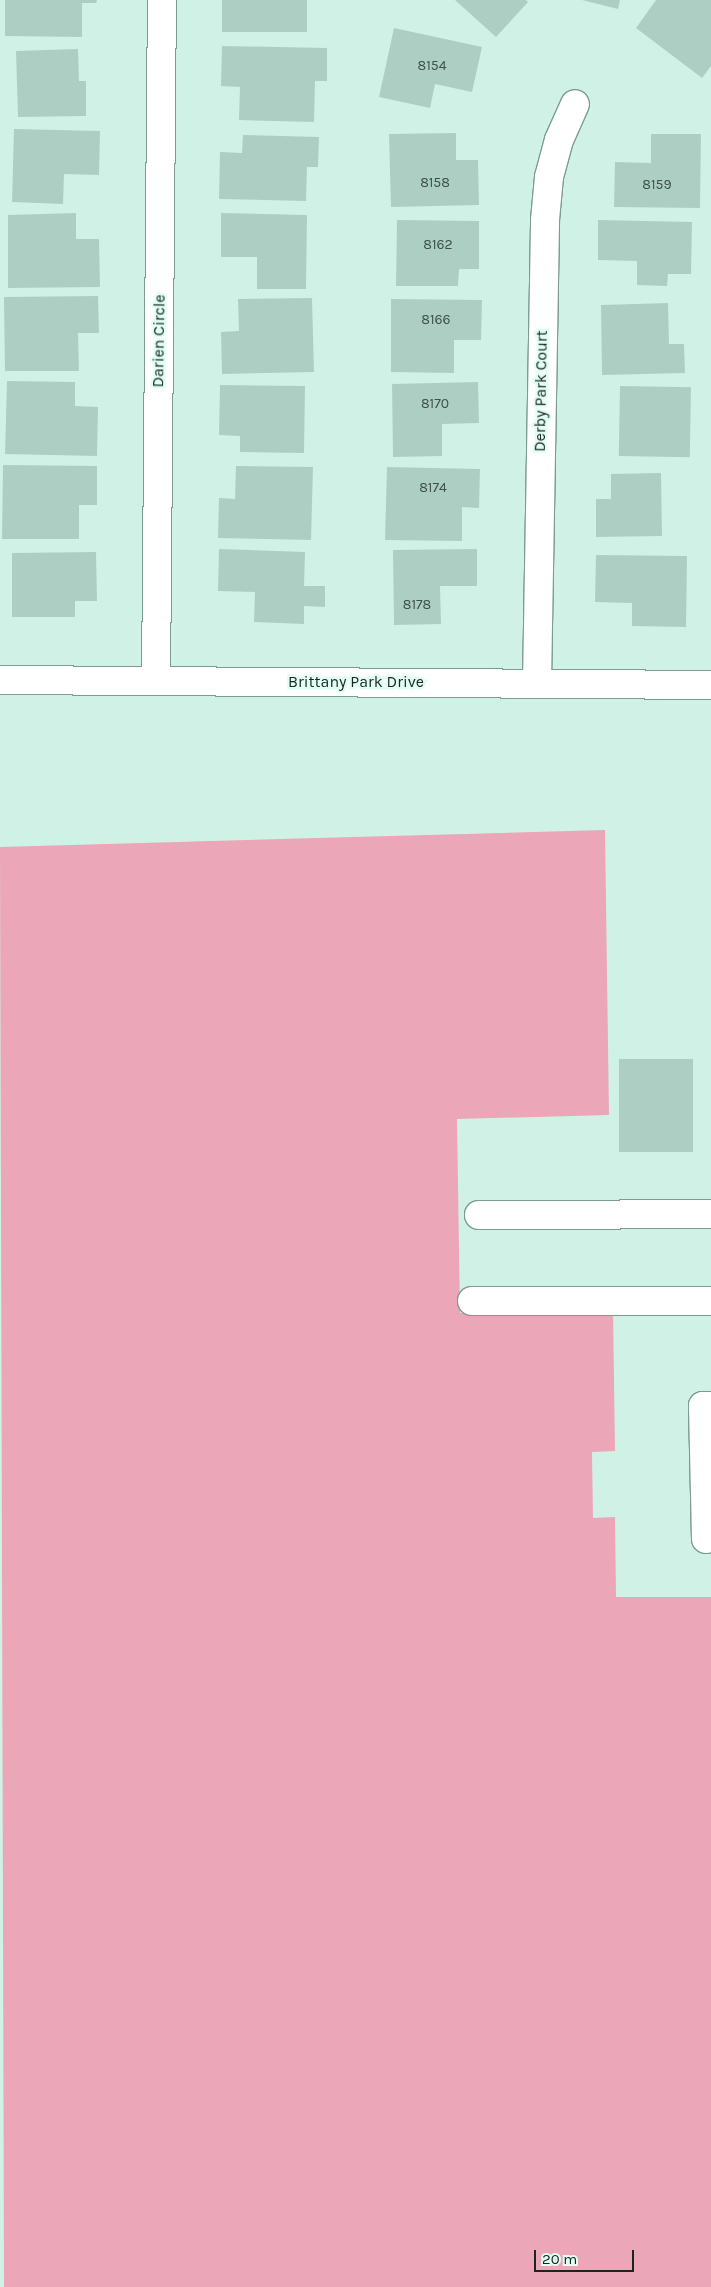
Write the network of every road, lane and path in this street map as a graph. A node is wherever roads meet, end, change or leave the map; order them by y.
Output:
1 (162, 0) edge
2 (575, 104) dead end
3 (0, 680) edge
4 (156, 681) junction
5 (536, 683) junction
6 (711, 685) edge
7 (711, 1214) edge
8 (479, 1215) dead end
9 (472, 1301) dead end
10 (711, 1301) edge
11 (711, 1406) edge
12 (706, 1539) dead end

1 - 4 street, Darien Circle
2 - 5 street, Derby Park Court
3 - 4 street, Brittany Park Drive
4 - 5 street, Brittany Park Drive
5 - 6 street, Brittany Park Drive
7 - 8 street
9 - 10 street
11 - 12 street

